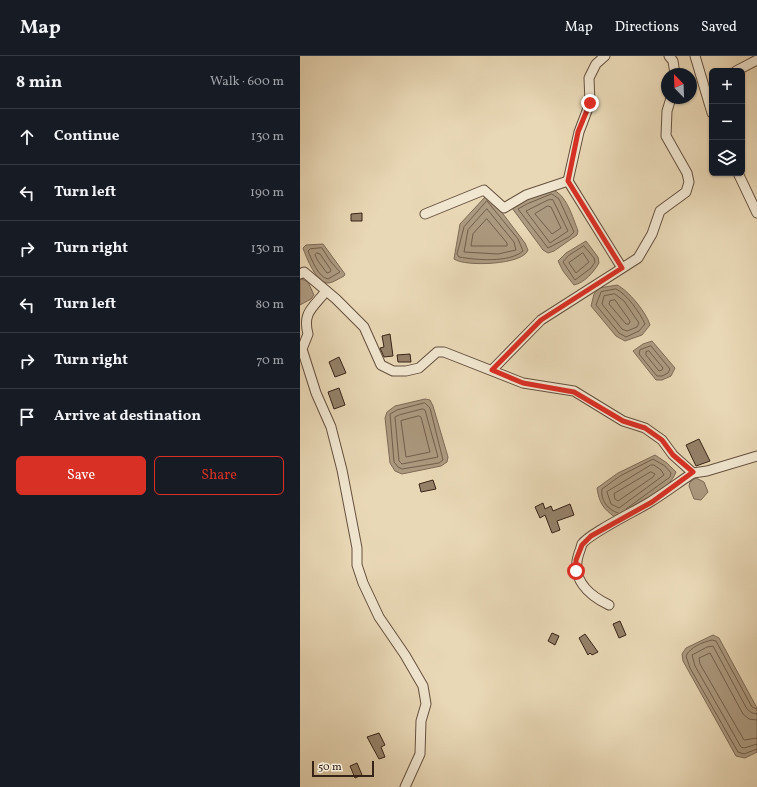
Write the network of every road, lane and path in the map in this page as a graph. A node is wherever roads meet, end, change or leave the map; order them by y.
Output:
1 (605, 56) edge
2 (669, 56) edge
3 (695, 56) edge
4 (757, 60) edge
5 (674, 68) edge
6 (742, 68) edge
7 (708, 82) edge
8 (669, 104) edge
9 (711, 104) edge
10 (739, 176) edge
11 (568, 181) junction
12 (757, 213) edge
13 (425, 214) dead end
14 (622, 268) junction
15 (300, 274) edge
16 (326, 290) junction
17 (492, 370) junction
18 (757, 456) edge
19 (693, 472) junction
20 (609, 605) dead end
21 (405, 787) edge

1 - 11 street
2 - 5 street
3 - 7 street
4 - 6 street
7 - 9 street
8 - 14 street
10 - 12 street
11 - 13 street
11 - 14 street
14 - 17 street
15 - 16 street
16 - 17 street
16 - 21 street
17 - 19 street
18 - 19 street
19 - 20 street

